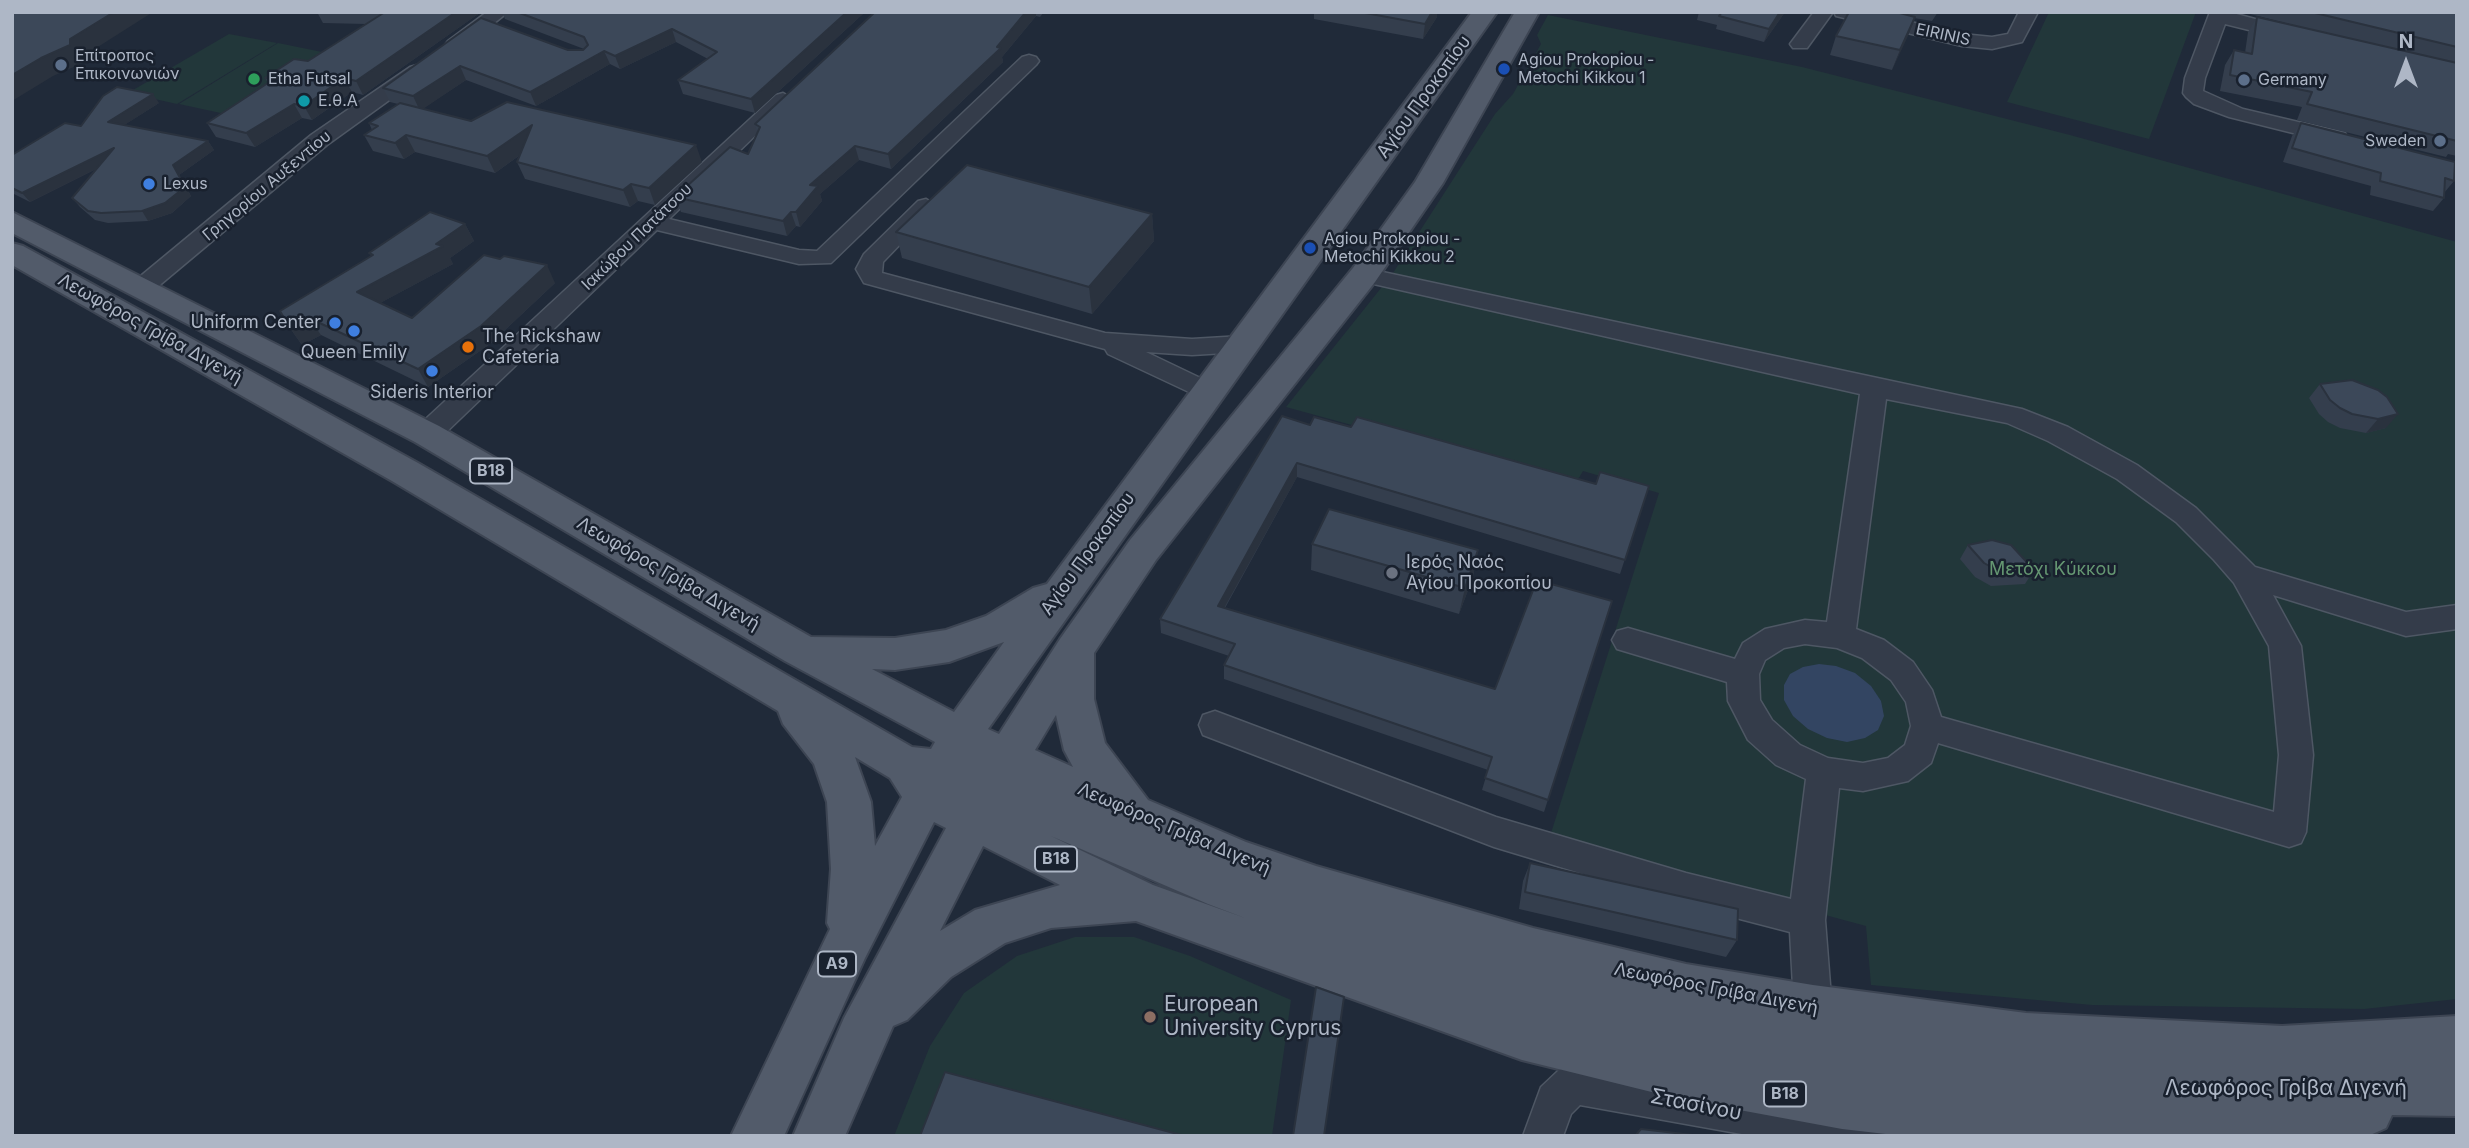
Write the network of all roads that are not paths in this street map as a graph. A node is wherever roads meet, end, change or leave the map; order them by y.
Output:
1 (1485, 12) edge
2 (1527, 12) edge
3 (1824, 12) edge
4 (1843, 12) edge
5 (2029, 12) edge
6 (2219, 15) edge
7 (498, 22) edge
8 (2309, 38) edge
9 (1800, 44) dead end
10 (1029, 61) dead end
11 (800, 84) edge
12 (2353, 143) edge
13 (928, 204) edge
14 (12, 221) edge
15 (652, 222) junction
16 (12, 252) edge
17 (1364, 275) junction
18 (140, 289) junction
19 (1105, 341) junction
20 (1242, 344) junction
21 (1874, 388) junction
22 (1206, 391) junction
23 (427, 434) junction
24 (2245, 575) junction
25 (1064, 587) junction
26 (2457, 617) edge
27 (1840, 636) junction
28 (1628, 640) dead end
29 (799, 650) junction
30 (1074, 650) junction
31 (1743, 674) junction
32 (773, 686) junction
33 (1215, 725) dead end
34 (1927, 726) junction
35 (933, 766) junction
36 (1824, 772) junction
37 (991, 788) junction
38 (1139, 817) junction
39 (1138, 900) junction
40 (1807, 920) junction
41 (848, 942) junction
42 (1815, 1030) junction
43 (862, 1035) junction
44 (2457, 1041) edge
45 (2457, 1092) edge
46 (757, 1136) edge
47 (819, 1136) edge
48 (1543, 1136) edge
49 (1868, 1136) edge

1 - 20 main road, Αγίου Προκοπίου
2 - 17 main road
3 - 9 street
4 - 5 street, EIRINIS
6 - 8 street
6 - 12 street
7 - 18 street, Γρηγορίου Αυξεντίου
10 - 15 street
11 - 15 street, Ιακώβου Πατάτσου
13 - 19 street
14 - 18 main road, Λεωφόρος Γρίβα Διγενή / B18
15 - 23 street, Ιακώβου Πατάτσου
16 - 32 main road, Λεωφόρος Γρίβα Διγενή / B18
17 - 21 street
17 - 30 main road
18 - 23 main road, Λεωφόρος Γρίβα Διγενή / B18
19 - 20 street
19 - 22 street
20 - 22 main road, Αγίου Προκοπίου
21 - 24 street
21 - 27 street
22 - 25 main road, Αγίου Προκοπίου
23 - 29 main road, Λεωφόρος Γρίβα Διγενή / B18
24 - 26 street
24 - 34 street
25 - 29 main road
25 - 35 main road, Αγίου Προκοπίου
27 - 31 street
27 - 34 street
28 - 31 street
29 - 35 main road, Λεωφόρος Γρίβα Διγενή / B18
30 - 37 main road
30 - 38 main road
31 - 36 street
32 - 35 main road, Λεωφόρος Γρίβα Διγενή / B18
32 - 41 main road
33 - 40 street
34 - 36 street
35 - 37 main road, Λεωφόρος Γρίβα Διγενή / B18
35 - 37 main road, Λεωφόρος Γρίβα Διγενή / B18
35 - 41 main road, Αγίου Προκοπίου / A9
36 - 40 street
37 - 38 main road, Λεωφόρος Γρίβα Διγενή / B18
37 - 39 main road, Λεωφόρος Γρίβα Διγενή / B18
37 - 42 main road, Λεωφόρος Γρίβα Διγενή / B18
37 - 43 main road
38 - 42 main road, Λεωφόρος Γρίβα Διγενή / B18
39 - 43 main road
39 - 45 main road, Λεωφόρος Γρίβα Διγενή / B18
40 - 42 street
41 - 46 main road, Αγίου Προκοπίου / A9
42 - 44 main road, Λεωφόρος Γρίβα Διγενή / B18
42 - 45 main road, Λεωφόρος Γρίβα Διγενή / B18
43 - 47 main road
48 - 49 street, Στασίνου

